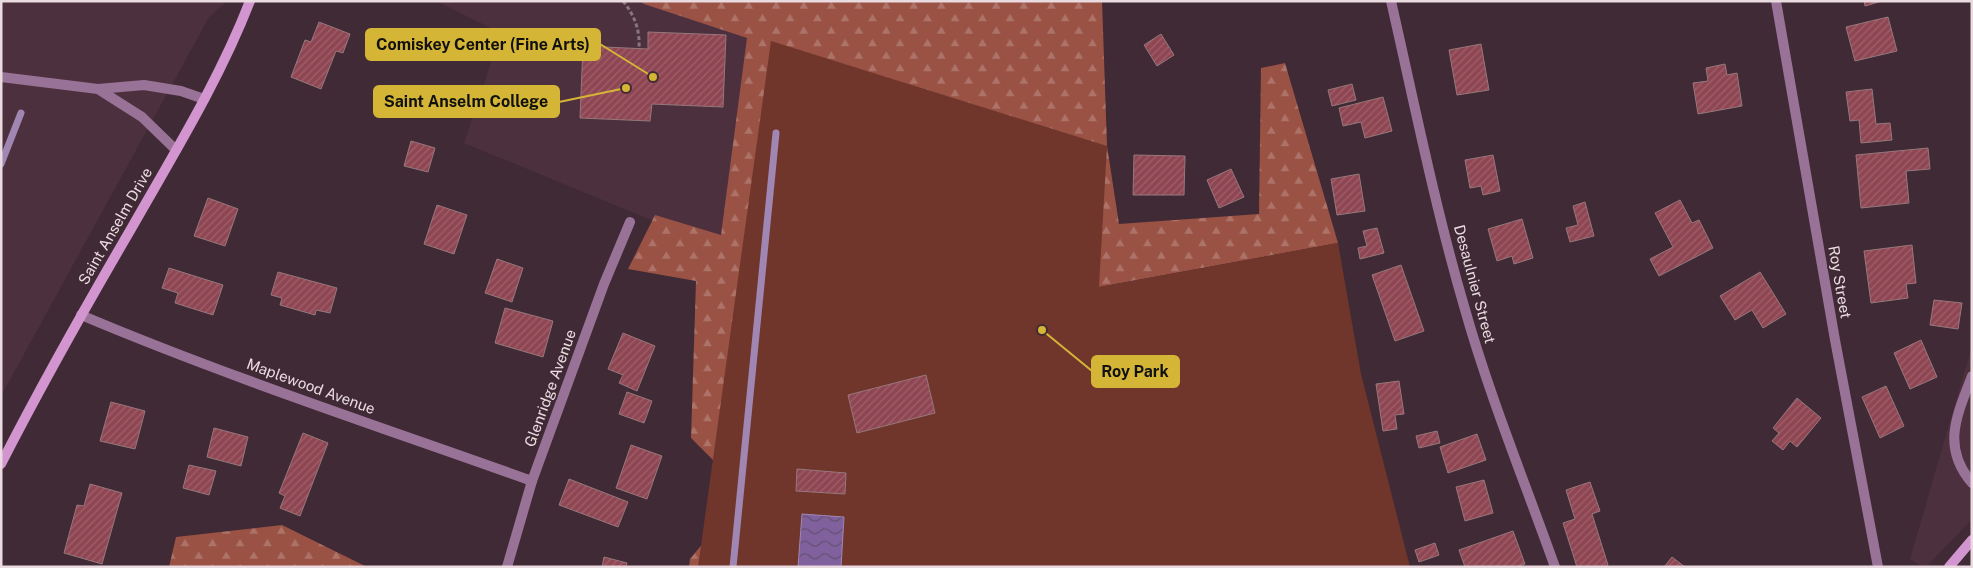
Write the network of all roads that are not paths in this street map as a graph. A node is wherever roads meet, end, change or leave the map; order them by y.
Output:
1 (250, 1) edge
2 (1391, 1) edge
3 (1776, 1) edge
4 (1, 77) edge
5 (98, 89) junction
6 (204, 99) junction
7 (176, 150) junction
8 (630, 222) dead end
9 (81, 314) junction
10 (1972, 376) edge
11 (1, 464) edge
12 (532, 481) junction
13 (1972, 483) edge
14 (1972, 540) edge
15 (507, 567) edge
16 (1555, 567) edge
17 (1878, 567) edge
18 (1949, 567) edge

1 - 6 street, Saint Anselm Drive
2 - 16 street, Desaulnier Street
3 - 17 street, Roy Street
4 - 5 street
5 - 6 street
5 - 7 street
6 - 7 street, Saint Anselm Drive
7 - 9 street, Saint Anselm Drive
8 - 12 street, Glenridge Avenue
9 - 11 street, Saint Anselm Drive
9 - 12 street, Maplewood Avenue
10 - 13 street
12 - 15 street, Glenridge Avenue
14 - 18 street

